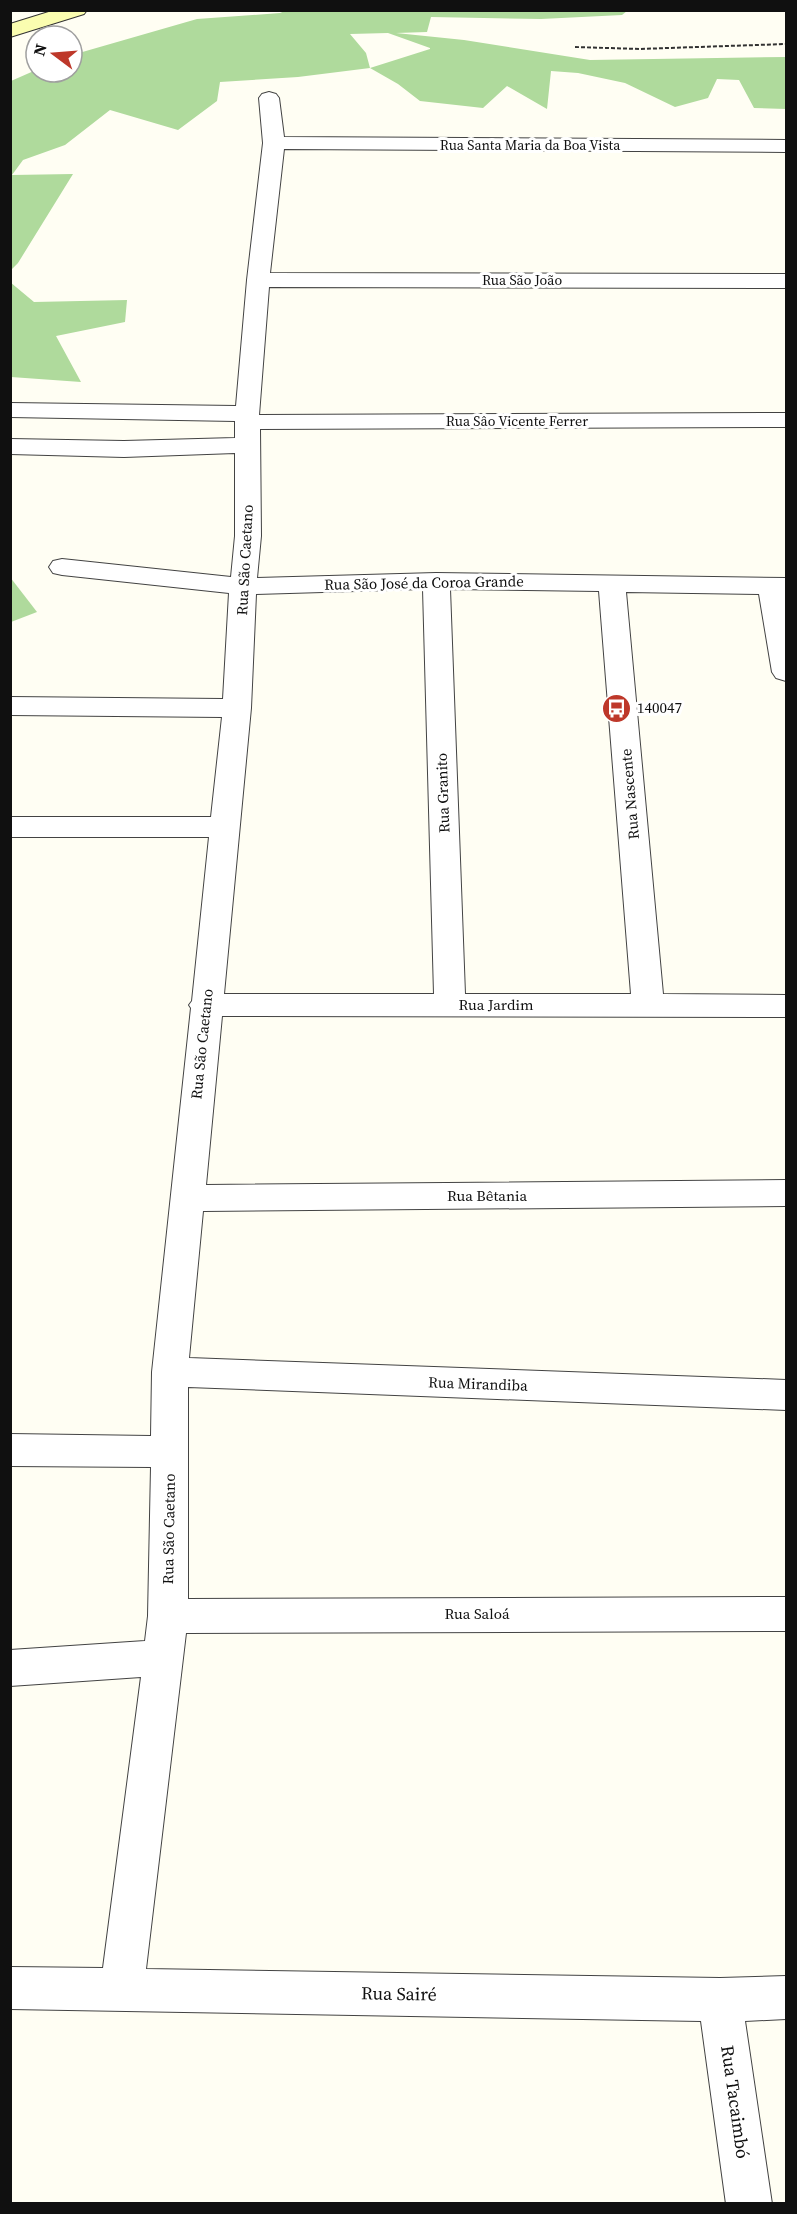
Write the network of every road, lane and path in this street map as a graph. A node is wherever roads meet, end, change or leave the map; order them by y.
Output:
1 (77, 10) edge
2 (10, 31) edge
3 (786, 44) edge
4 (576, 47) dead end
5 (269, 98) dead end
6 (274, 143) junction
7 (786, 146) edge
8 (258, 280) junction
9 (786, 281) edge
10 (10, 410) edge
11 (786, 420) edge
12 (248, 427) junction
13 (10, 446) edge
14 (62, 567) dead end
15 (436, 581) junction
16 (612, 582) junction
17 (243, 586) junction
18 (779, 586) edge
19 (786, 672) edge
20 (10, 706) edge
21 (237, 708) junction
22 (10, 827) edge
23 (225, 827) junction
24 (205, 1005) junction
25 (450, 1005) junction
26 (648, 1006) junction
27 (786, 1006) edge
28 (786, 1192) edge
29 (187, 1198) junction
30 (170, 1372) junction
31 (786, 1395) edge
32 (10, 1450) edge
33 (170, 1452) junction
34 (786, 1614) edge
35 (168, 1616) junction
36 (164, 1658) junction
37 (10, 1668) edge
38 (10, 1988) edge
39 (122, 1990) junction
40 (786, 1998) edge
41 (720, 2000) junction
42 (749, 2204) edge

1 - 2 street
3 - 4 path
5 - 6 street, Rua São Caetano
6 - 7 street, Rua Santa Maria da Boa Vista
6 - 8 street, Rua São Caetano
8 - 9 street, Rua São João
8 - 12 street, Rua São Caetano
10 - 12 street
11 - 12 street, Rua Sâo Vicente Ferrer
12 - 13 street
12 - 17 street, Rua São Caetano
14 - 17 street, Rua São José da Coroa Grande
15 - 16 street, Rua São José da Coroa Grande
15 - 17 street, Rua São José da Coroa Grande
15 - 25 street, Rua Granito
16 - 18 street, Rua São José da Coroa Grande
16 - 26 street, Rua Nascente
17 - 21 street, Rua São Caetano
18 - 19 street
20 - 21 street
21 - 23 street, Rua São Caetano
22 - 23 street
23 - 24 street, Rua São Caetano
24 - 25 street, Rua Jardim
24 - 29 street, Rua São Caetano
25 - 26 street, Rua Jardim
26 - 27 street, Rua Jardim
28 - 29 street, Rua Bêtania
29 - 30 street, Rua São Caetano
30 - 31 street, Rua Mirandiba
30 - 33 street, Rua São Caetano
32 - 33 street
33 - 35 street, Rua São Caetano
34 - 35 street, Rua Saloá
35 - 36 street, Rua São Caetano
36 - 37 street
36 - 39 street, Rua São Caetano
38 - 39 street, Rua Sairé
39 - 41 street, Rua Sairé
40 - 41 street, Rua Sairé
41 - 42 street, Rua Tacaimbó

